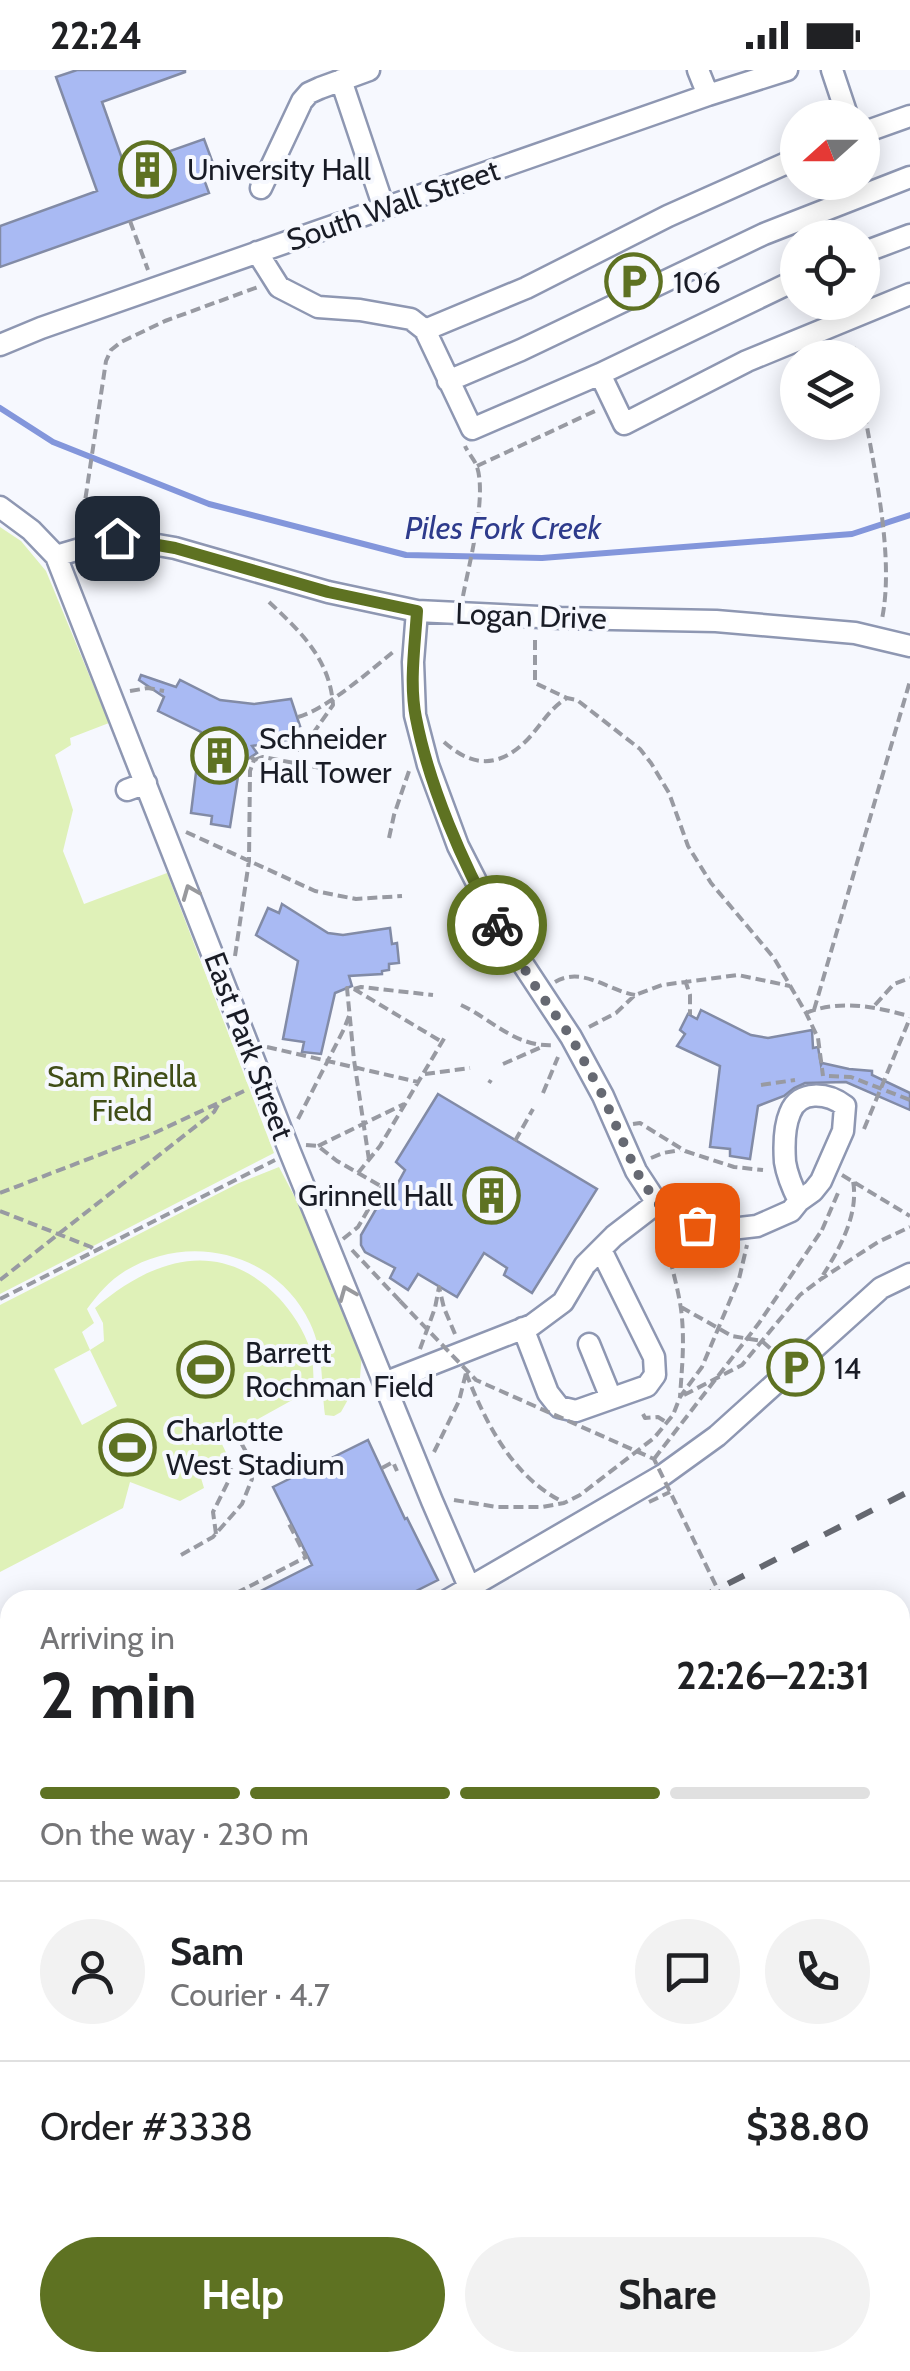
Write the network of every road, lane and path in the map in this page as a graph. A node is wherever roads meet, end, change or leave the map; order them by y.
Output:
1 (369, 70) edge
2 (698, 70) edge
3 (787, 70) edge
4 (832, 70) edge
5 (341, 80) junction
6 (708, 96) junction
7 (842, 100) edge
8 (910, 116) edge
9 (880, 127) edge
10 (780, 166) edge
11 (910, 177) edge
12 (261, 188) dead end
13 (384, 208) junction
14 (130, 221) dead end
15 (910, 235) edge
16 (880, 246) edge
17 (258, 252) junction
18 (150, 274) dead end
19 (780, 288) edge
20 (910, 294) edge
21 (266, 295) dead end
22 (162, 311) dead end
23 (165, 321) junction
24 (424, 330) junction
25 (0, 345) edge
26 (600, 374) junction
27 (448, 380) junction
28 (600, 408) dead end
29 (868, 440) edge
30 (0, 507) edge
31 (82, 528) dead end
32 (56, 556) junction
33 (463, 596) dead end
34 (268, 602) dead end
35 (417, 611) junction
36 (880, 627) dead end
37 (535, 640) dead end
38 (404, 643) dead end
39 (910, 646) edge
40 (910, 681) edge
41 (164, 691) dead end
42 (126, 692) dead end
43 (332, 698) junction
44 (567, 698) junction
45 (298, 717) dead end
46 (295, 727) dead end
47 (440, 739) dead end
48 (298, 747) junction
49 (413, 760) dead end
50 (298, 763) junction
51 (330, 770) dead end
52 (178, 825) dead end
53 (389, 838) dead end
54 (249, 861) junction
55 (402, 896) dead end
56 (234, 965) dead end
57 (910, 978) edge
58 (686, 980) junction
59 (552, 984) dead end
60 (790, 986) junction
61 (354, 989) junction
62 (433, 995) dead end
63 (635, 995) junction
64 (460, 1005) dead end
65 (873, 1007) junction
66 (814, 1010) junction
67 (350, 1011) junction
68 (806, 1014) junction
69 (690, 1015) dead end
70 (910, 1017) edge
71 (582, 1030) dead end
72 (266, 1046) dead end
73 (545, 1046) junction
74 (327, 1062) junction
75 (503, 1064) dead end
76 (356, 1068) junction
77 (470, 1068) dead end
78 (422, 1074) junction
79 (823, 1076) dead end
80 (263, 1081) junction
81 (418, 1082) junction
82 (543, 1093) dead end
83 (406, 1103) junction
84 (218, 1104) junction
85 (533, 1109) dead end
86 (296, 1124) dead end
87 (362, 1124) junction
88 (630, 1125) dead end
89 (515, 1141) dead end
90 (859, 1141) dead end
91 (304, 1145) dead end
92 (318, 1146) junction
93 (685, 1150) junction
94 (275, 1160) dead end
95 (368, 1160) junction
96 (645, 1161) dead end
97 (763, 1170) dead end
98 (358, 1172) junction
99 (845, 1176) dead end
100 (853, 1181) junction
101 (382, 1186) junction
102 (0, 1193) edge
103 (393, 1193) dead end
104 (837, 1194) dead end
105 (798, 1201) junction
106 (657, 1203) junction
107 (0, 1210) edge
108 (910, 1216) edge
109 (910, 1227) edge
110 (664, 1230) dead end
111 (59, 1234) junction
112 (748, 1244) dead end
113 (601, 1250) junction
114 (94, 1251) junction
115 (910, 1274) edge
116 (0, 1280) edge
117 (821, 1280) junction
118 (400, 1284) dead end
119 (394, 1293) junction
120 (0, 1299) edge
121 (680, 1308) junction
122 (524, 1328) junction
123 (717, 1328) junction
124 (456, 1339) dead end
125 (762, 1341) junction
126 (589, 1344) dead end
127 (774, 1350) dead end
128 (466, 1374) dead end
129 (405, 1375) junction
130 (384, 1383) junction
131 (680, 1397) junction
132 (611, 1398) junction
133 (643, 1414) dead end
134 (666, 1422) junction
135 (235, 1432) dead end
136 (654, 1460) junction
137 (232, 1465) dead end
138 (670, 1492) junction
139 (430, 1496) junction
140 (564, 1502) junction
141 (660, 1503) dead end
142 (612, 1506) junction
143 (286, 1520) dead end
144 (216, 1534) junction
145 (181, 1555) dead end
146 (470, 1589) joint
147 (242, 1590) edge
148 (718, 1590) edge
149 (910, 2050) edge
150 (910, 2062) edge

1 - 5 street
2 - 6 street
3 - 6 street, South Wall Street
4 - 7 street
5 - 12 street
5 - 13 street
6 - 13 street, South Wall Street
8 - 9 street
10 - 24 street
11 - 27 street
13 - 17 street, South Wall Street
14 - 18 path
15 - 16 street
17 - 24 street
17 - 25 street, South Wall Street
19 - 26 street
20 - 26 street
21 - 23 path
22 - 23 path
23 - 31 path
24 - 27 street
26 - 27 street
28 - 33 path
29 - 36 path
30 - 32 street
32 - 35 street, Logan Drive
80 -> 32 street, East Park Street
34 - 43 path
35 - 39 street, Logan Drive
35 - 106 street
37 - 44 path
38 - 43 path
40 - 66 path
41 - 42 path
43 - 45 path
43 - 48 path
44 - 47 path
44 - 60 path
46 - 48 path
48 - 50 path
49 - 53 path
50 - 51 path
50 - 54 path
52 - 54 path
54 - 55 path
54 - 56 path
57 - 65 path
58 - 60 path
58 - 63 path
58 - 69 path
59 - 63 path
60 - 68 path
61 - 62 path
61 - 67 path
61 - 78 path
63 - 71 path
64 - 73 path
65 - 66 path
65 - 70 path
66 - 68 path
67 - 74 path
67 - 76 path
68 - 79 path
70 - 90 path
72 - 74 path
73 - 75 path
73 - 82 path
74 - 76 path
74 - 86 path
76 - 81 path
76 - 87 path
77 - 78 path
78 - 81 path
80 - 84 path
130 -> 80 street, East Park Street
81 - 83 path
83 - 87 path
83 - 95 path
84 - 102 path
84 - 111 path
85 - 89 path
87 - 92 path
87 - 95 path
88 - 93 path
91 - 92 path
92 - 98 path
93 - 96 path
93 - 97 path
94 - 114 path
95 - 98 path
98 - 101 path
99 - 100 path
100 - 108 path
100 - 117 path
101 - 103 path
101 - 119 path
104 - 136 path, bridge
105 - 105 street
105 - 106 street
106 - 113 street
107 - 111 path
109 - 117 path
110 - 121 path
111 - 114 path
111 - 116 path
112 - 123 path
113 - 122 street
113 - 132 street
114 - 120 path
115 - 142 street
117 - 125 path
118 - 119 path
119 - 136 path, bridge
121 - 123 path
121 - 131 path
122 - 129 street
122 - 132 street
123 - 125 path
123 - 131 path
124 - 129 path
125 - 127 path
125 - 131 path
126 - 132 street
128 - 140 path
129 - 130 street
130 - 139 street, East Park Street
131 - 134 path
133 - 134 path
134 - 140 path
135 - 144 path
136 - 138 path, bridge
137 - 144 path
138 - 141 path, bridge
138 - 148 path, bridge
139 - 140 path
139 - 146 street, East Park Street
140 - 142 path
142 - 146 street
143 - 147 path
144 - 145 path
149 - 150 path

